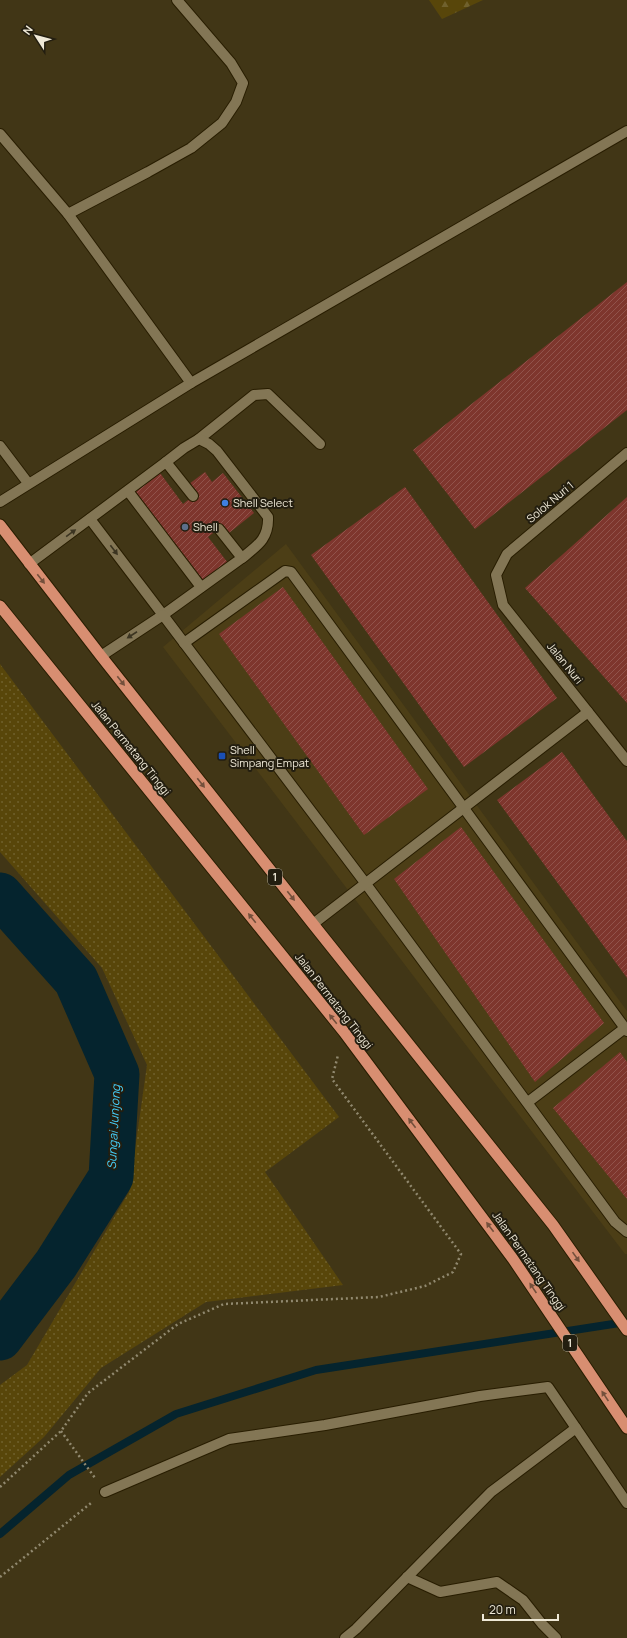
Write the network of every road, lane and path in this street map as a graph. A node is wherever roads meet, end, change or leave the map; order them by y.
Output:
1 (177, 0) edge
2 (627, 131) edge
3 (0, 134) edge
4 (68, 214) junction
5 (191, 383) junction
6 (199, 439) junction
7 (320, 444) dead end
8 (0, 446) edge
9 (627, 453) edge
10 (166, 462) junction
11 (28, 483) junction
12 (128, 491) junction
13 (193, 496) dead end
14 (0, 502) edge
15 (90, 519) junction
16 (0, 526) edge
17 (219, 529) dead end
18 (242, 558) junction
19 (29, 564) junction
20 (496, 575) joint
21 (201, 587) junction
22 (2, 612) edge
23 (163, 614) junction
24 (184, 643) junction
25 (101, 656) junction
26 (588, 712) junction
27 (627, 761) edge
28 (464, 808) junction
29 (366, 884) junction
30 (313, 924) junction
31 (626, 1030) edge
32 (344, 1032) junction
33 (528, 1102) junction
34 (627, 1232) edge
35 (627, 1330) edge
36 (576, 1428) junction
37 (627, 1428) edge
38 (61, 1431) junction
39 (98, 1483) dead end
40 (0, 1487) edge
41 (105, 1492) joint
42 (627, 1503) edge
43 (0, 1577) edge
44 (407, 1577) junction
45 (345, 1638) edge
46 (556, 1638) edge

1 - 4 street
2 - 5 street
3 - 4 street
4 - 5 street
5 - 11 street
6 - 7 street
6 - 10 street
6 - 18 street
8 - 11 street
9 - 20 street, Solok Nuri 1
10 - 12 street
10 - 13 street
11 - 14 street
12 - 15 street
12 - 21 street
19 -> 15 street
15 -> 23 street
16 - 19 highway, 1
17 - 18 street
18 - 21 street
19 -> 25 highway, 1
20 - 26 street, Jalan Nuri
21 - 23 street
32 -> 22 highway, Jalan Permatang Tinggi / 1
23 - 24 street
23 -> 25 street
24 - 28 street
24 - 29 street
25 -> 30 highway, 1
26 - 27 street, Jalan Nuri
26 - 28 street
28 - 29 street
28 - 31 street
29 - 30 street
29 - 33 street
30 -> 35 highway, 1
31 - 33 street
37 -> 32 highway, Jalan Permatang Tinggi / 1
32 - 38 path
33 - 34 street
36 - 41 street
36 - 42 street
36 - 44 street
38 - 39 path
38 - 40 path
41 - 43 path
44 - 45 street
44 - 46 street

